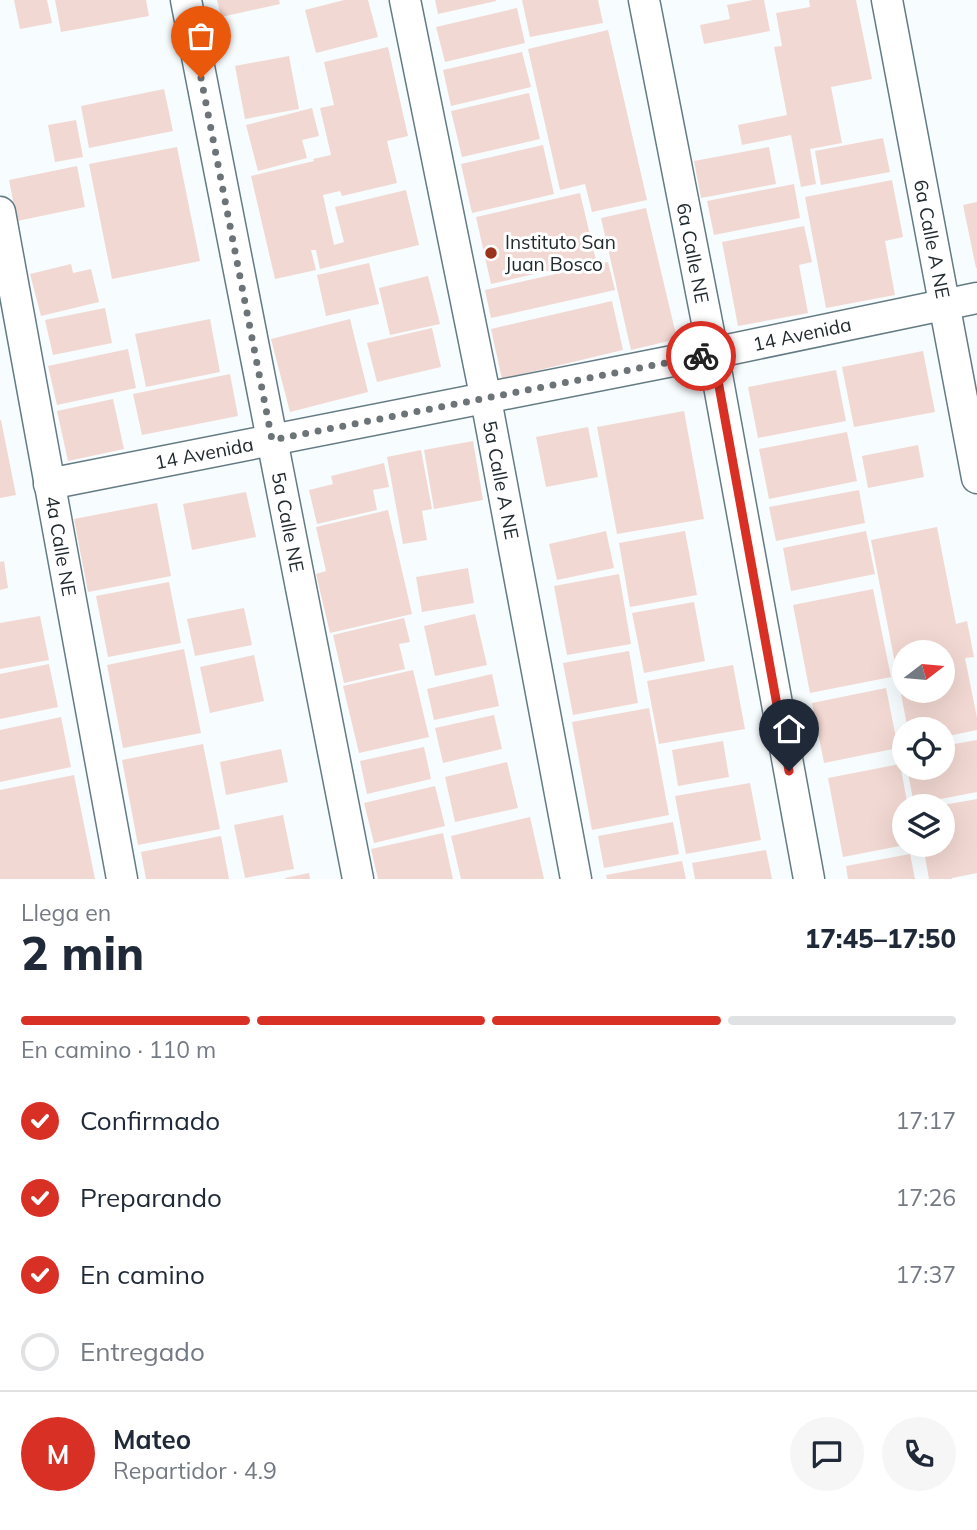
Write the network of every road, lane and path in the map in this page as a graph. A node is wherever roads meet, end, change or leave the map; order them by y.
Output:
1 (186, 0) edge
2 (405, 0) edge
3 (644, 0) edge
4 (887, 0) edge
5 (0, 212) edge
6 (977, 298) edge
7 (944, 303) junction
8 (713, 353) junction
9 (485, 398) junction
10 (272, 440) junction
11 (977, 478) edge
12 (49, 484) junction
13 (122, 879) edge
14 (358, 879) edge
15 (576, 879) edge
16 (809, 879) edge

1 - 10 street, 5a Calle NE
2 - 9 street, 5a Calle A NE
3 - 8 street, 6a Calle NE
4 - 7 street, 6a Calle A NE
5 - 12 street, 4a Calle NE
6 - 7 street, 14 Avenida
7 - 8 street, 14 Avenida
7 - 11 street, 6a Calle A NE
8 - 9 street, 14 Avenida
8 - 16 street, 6a Calle NE
9 - 10 street, 14 Avenida
9 - 15 street, 5a Calle A NE
10 - 12 street, 14 Avenida
10 - 14 street, 5a Calle NE
12 - 13 street, 4a Calle NE

